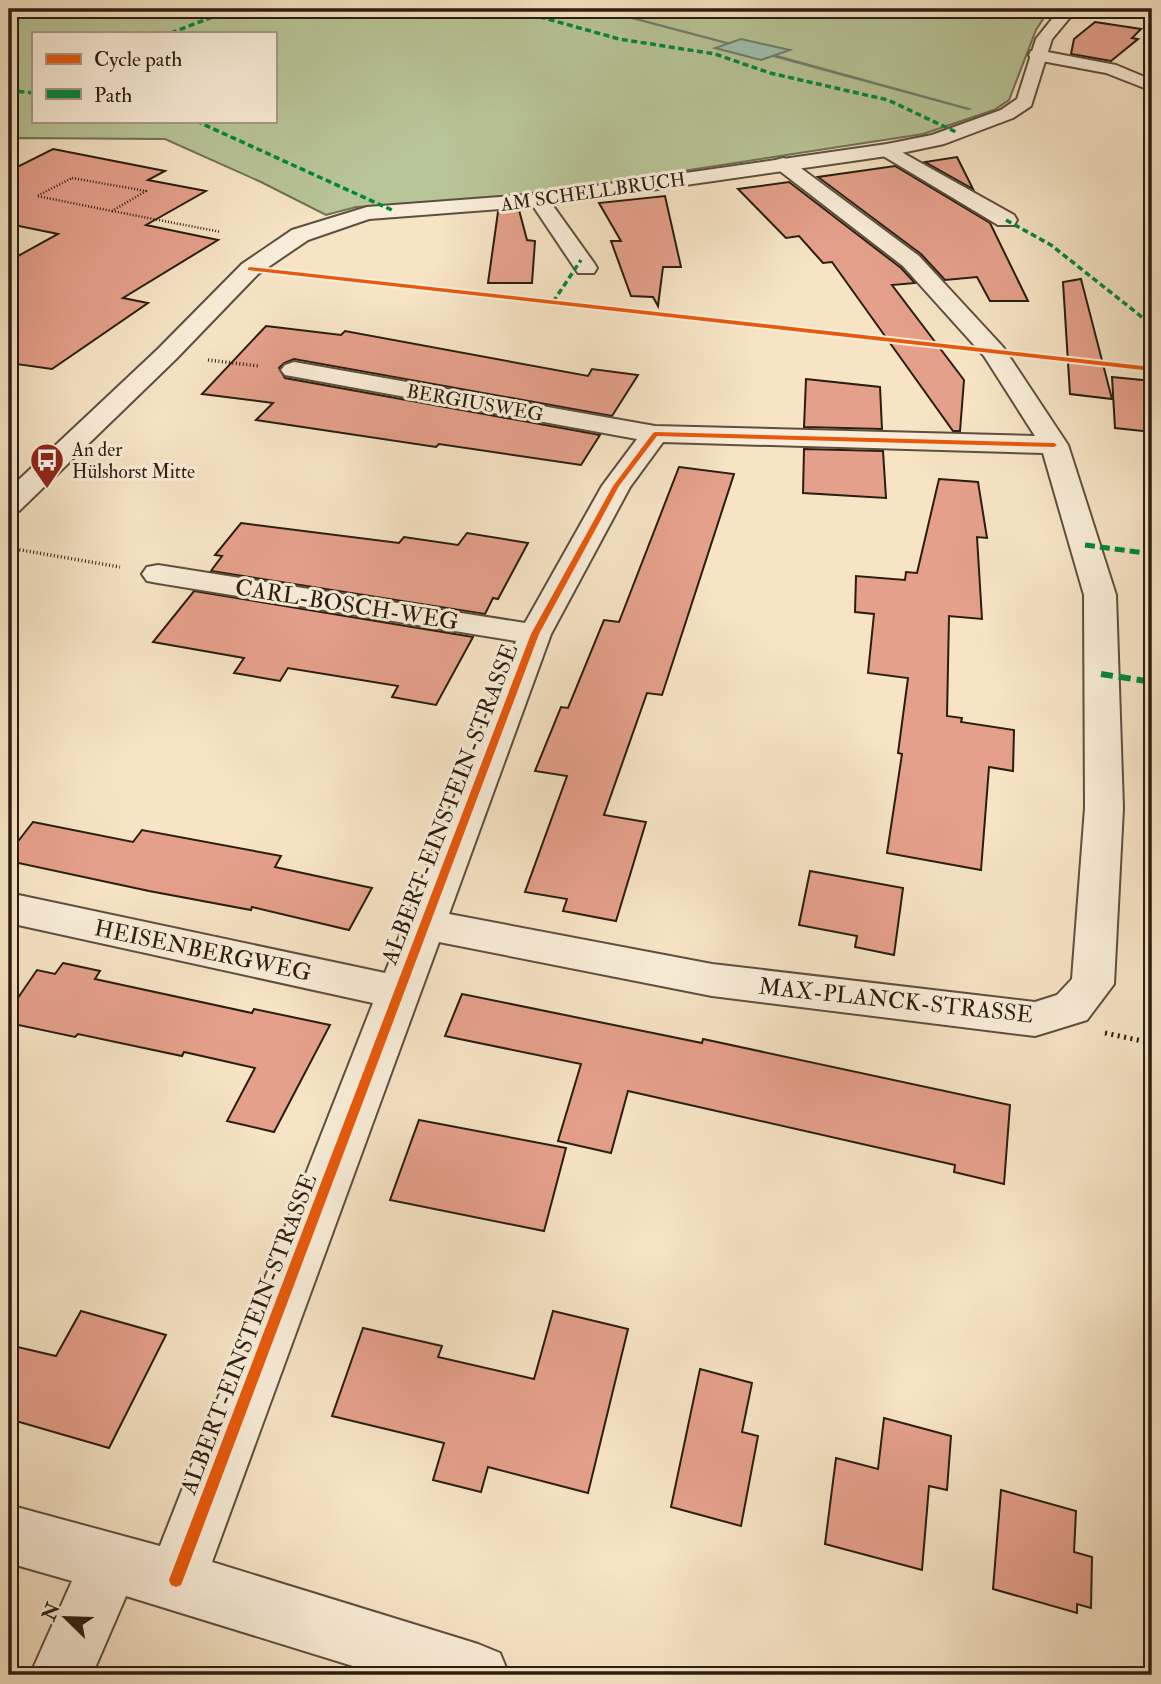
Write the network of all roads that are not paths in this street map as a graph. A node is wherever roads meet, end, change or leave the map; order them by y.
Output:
1 (1069, 9) edge
2 (1037, 55) junction
3 (1152, 86) edge
4 (887, 150) junction
5 (783, 164) junction
6 (539, 200) junction
7 (1006, 220) dead end
8 (586, 268) dead end
9 (294, 370) road end
10 (655, 434) junction
11 (1055, 445) junction
12 (9, 505) edge
13 (158, 574) road end
14 (535, 634) junction
15 (9, 908) edge
16 (424, 924) junction
17 (398, 992) junction
18 (9, 1534) edge
19 (111, 1562) junction
20 (176, 1580) junction
21 (61, 1675) edge
22 (478, 1675) edge

1 - 2 street, AM SCHELLBRUCH
2 - 3 street
2 - 4 street, AM SCHELLBRUCH
4 - 5 street, AM SCHELLBRUCH
4 - 7 street
5 - 6 street, AM SCHELLBRUCH
5 - 11 street, MAX-PLANCK-STRASSE
6 - 8 street
6 - 12 street, AM SCHELLBRUCH
9 - 10 street, BERGIUSWEG
10 - 11 street
10 - 14 street, ALBERT-EINSTEIN-STRASSE
11 - 16 street, MAX-PLANCK-STRASSE
13 - 14 street, CARL-BOSCH-WEG
14 - 16 street, ALBERT-EINSTEIN-STRASSE
15 - 17 street, HEISENBERGWEG
16 - 17 street, ALBERT-EINSTEIN-STRASSE
17 - 20 street, ALBERT-EINSTEIN-STRASSE
18 - 19 street
19 - 20 street
19 - 21 street
20 - 22 street

